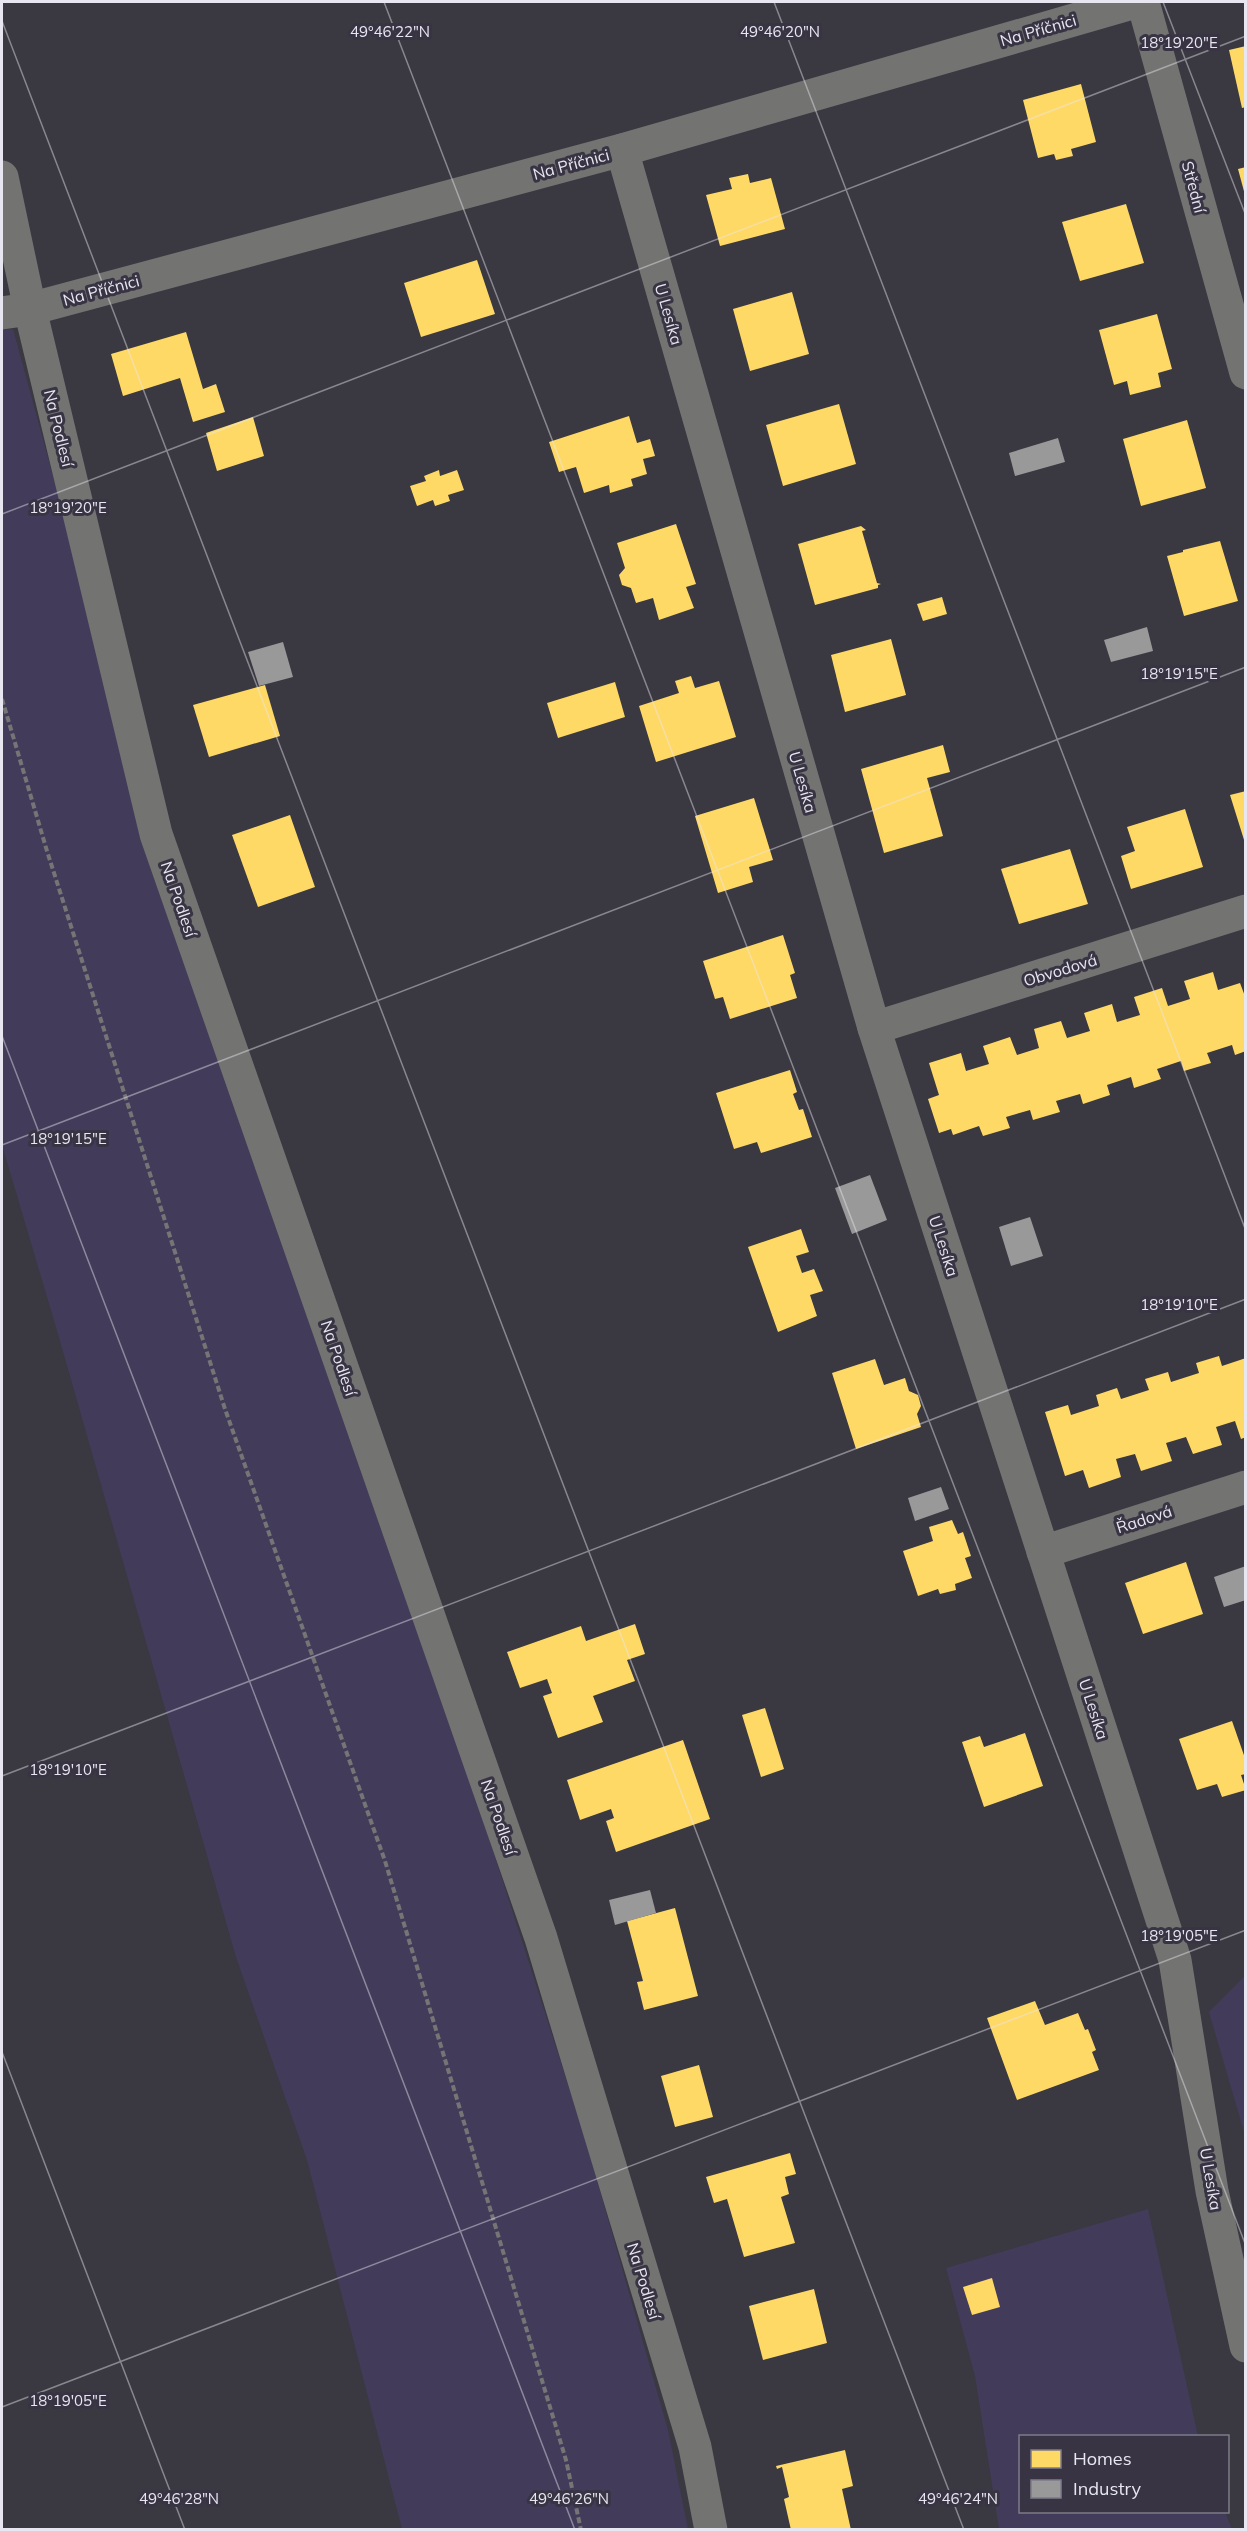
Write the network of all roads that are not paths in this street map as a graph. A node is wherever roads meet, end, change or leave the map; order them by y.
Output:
1 (1136, 2) edge
2 (1143, 2) edge
3 (622, 150) junction
4 (2, 177) edge
5 (16, 311) edge
6 (1245, 373) edge
7 (1245, 911) edge
8 (874, 1028) junction
9 (1245, 1487) edge
10 (1043, 1552) junction
11 (1245, 2346) edge
12 (711, 2529) edge

1 - 3 street, Na Příčnici
2 - 6 street, Střední
3 - 5 street, Na Příčnici
3 - 8 street, U Lesíka
4 - 5 street, Na Podlesí
5 - 12 street, Na Podlesí
7 - 8 street, Obvodová
8 - 10 street, U Lesíka
9 - 10 street, Řadová
10 - 11 street, U Lesíka

